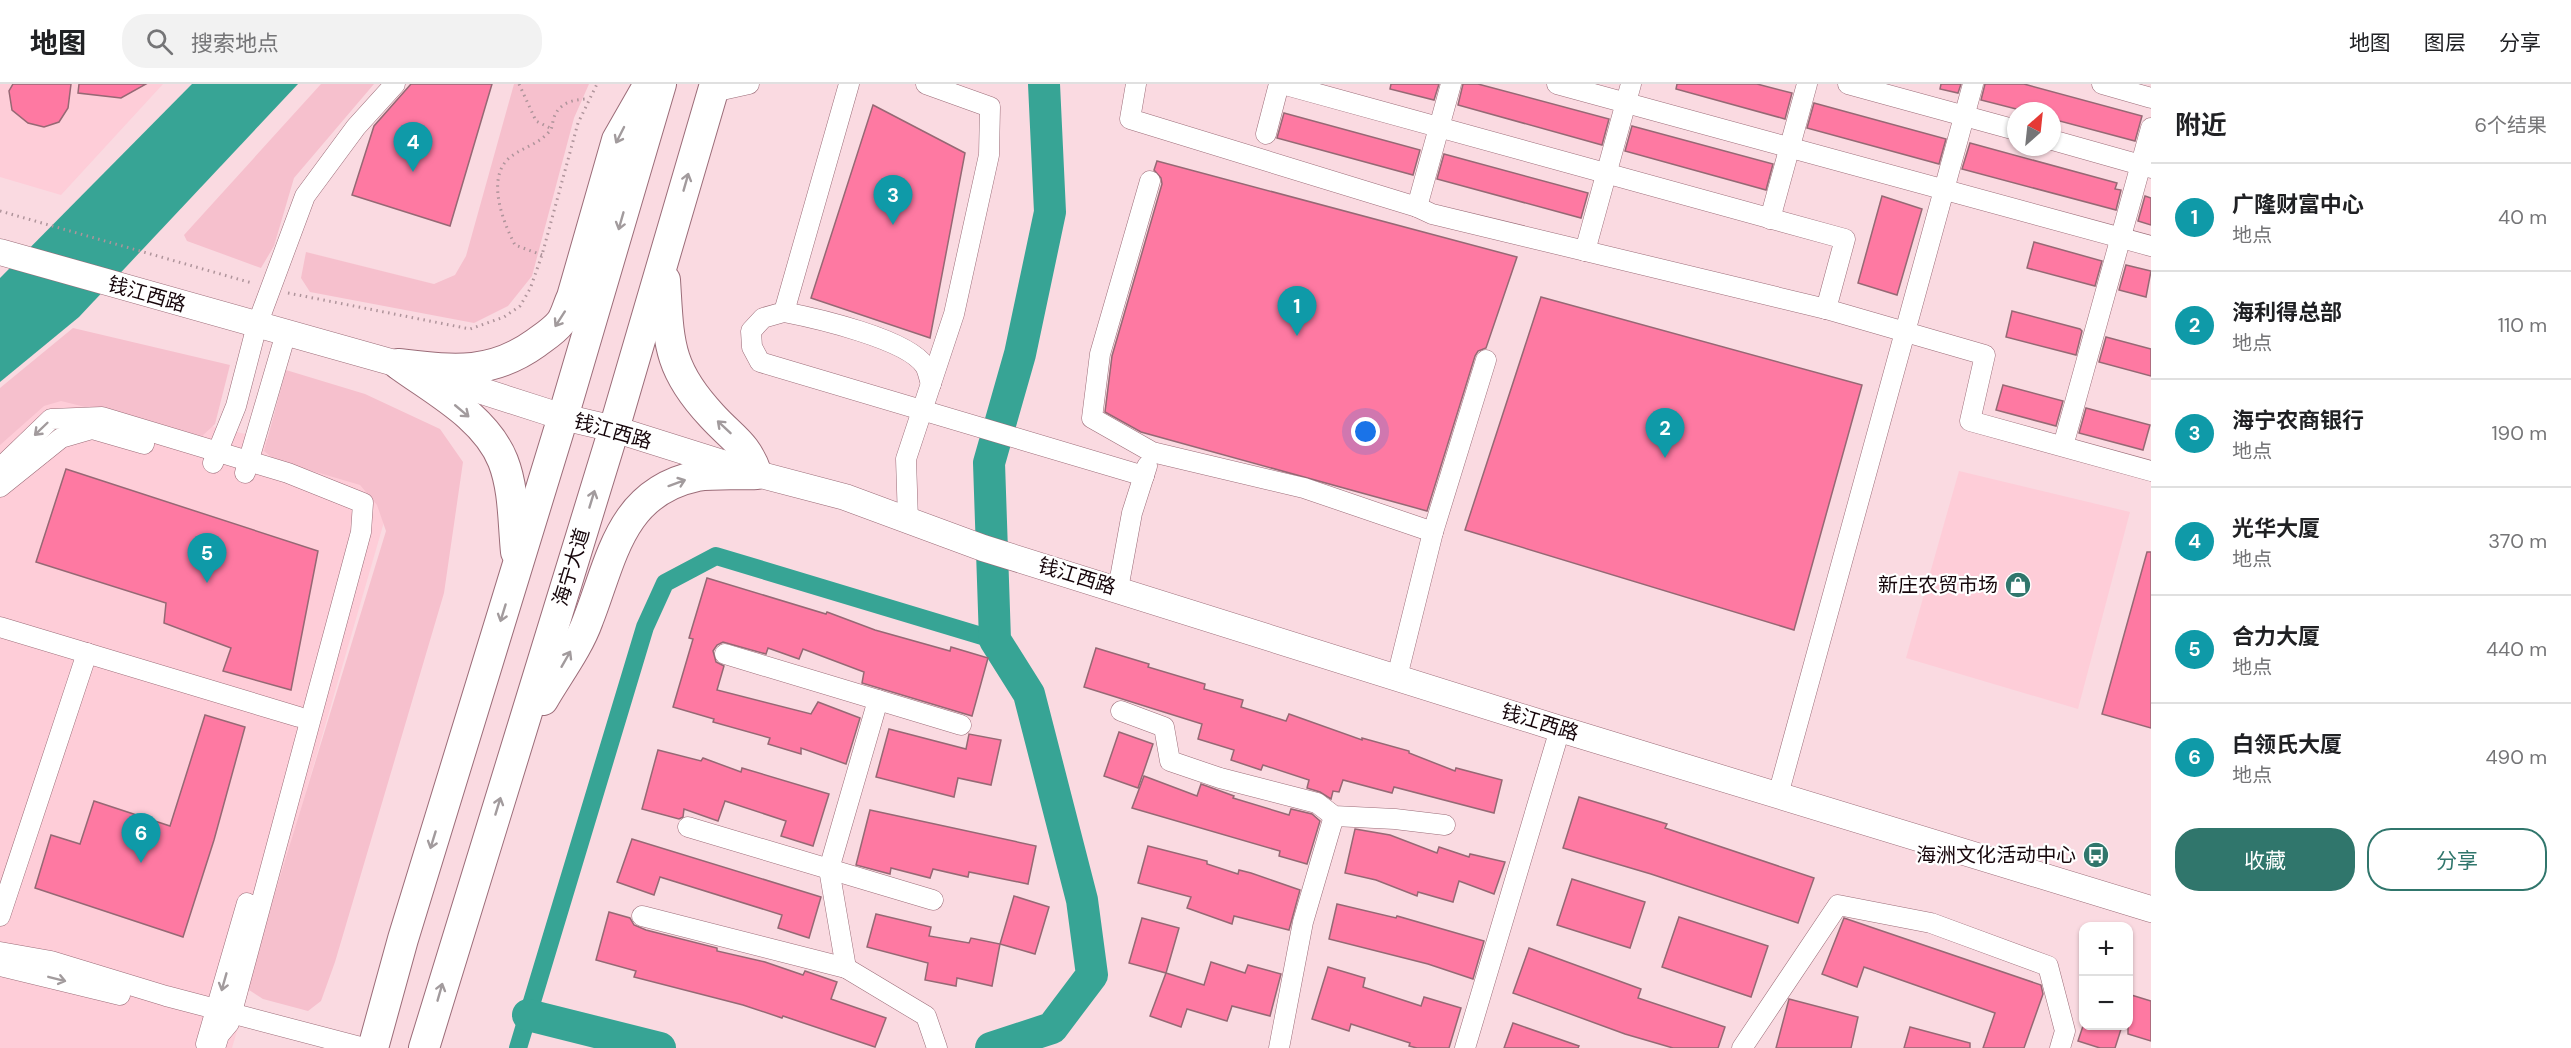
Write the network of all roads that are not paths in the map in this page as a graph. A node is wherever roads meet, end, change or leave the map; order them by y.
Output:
1 (395, 84) edge
2 (649, 84) edge
3 (661, 84) edge
4 (749, 84) edge
5 (926, 84) edge
6 (1137, 84) edge
7 (1280, 84) edge
8 (1451, 84) edge
9 (1557, 84) edge
10 (1807, 84) edge
11 (1848, 84) edge
12 (1973, 84) edge
13 (2102, 84) edge
14 (843, 85) edge
15 (714, 88) edge
16 (1628, 93) edge
17 (2151, 98) edge
18 (1964, 115) junction
19 (1439, 127) junction
20 (2007, 127) edge
21 (2151, 128) edge
22 (1266, 134) dead end
23 (2061, 142) edge
24 (1790, 146) junction
25 (2146, 166) edge
26 (1606, 173) junction
27 (1150, 181) dead end
28 (1944, 188) junction
29 (1417, 207) junction
30 (1770, 219) junction
31 (2121, 237) junction
32 (2151, 246) edge
33 (1585, 251) junction
34 (0, 252) edge
35 (664, 258) junction
36 (1826, 309) junction
37 (784, 312) junction
38 (257, 325) junction
39 (286, 333) junction
40 (1904, 333) junction
41 (1486, 360) dead end
42 (398, 364) junction
43 (931, 384) junction
44 (922, 409) junction
45 (563, 417) junction
46 (614, 429) junction
47 (2063, 446) junction
48 (1152, 452) junction
49 (216, 458) junction
50 (246, 467) junction
51 (0, 468) edge
52 (2151, 471) edge
53 (757, 474) junction
54 (1144, 476) junction
55 (0, 487) edge
56 (908, 520) junction
57 (1433, 532) junction
58 (517, 569) junction
59 (1118, 589) junction
60 (0, 627) edge
61 (87, 653) junction
62 (725, 654) dead end
63 (1397, 677) junction
64 (878, 700) junction
65 (1121, 711) dead end
66 (300, 717) junction
67 (961, 725) dead end
68 (1560, 729) junction
69 (516, 746) junction
70 (1778, 795) junction
71 (1334, 816) junction
72 (1445, 825) dead end
73 (688, 827) dead end
74 (829, 869) junction
75 (933, 900) dead end
76 (2151, 909) edge
77 (0, 916) edge
78 (642, 916) dead end
79 (0, 952) edge
80 (0, 966) edge
81 (846, 968) junction
82 (223, 1016) junction
83 (934, 1040) edge
84 (205, 1048) edge
85 (215, 1048) edge
86 (325, 1048) edge
87 (364, 1048) edge
88 (373, 1048) edge
89 (424, 1048) edge
90 (1279, 1048) edge
91 (1465, 1048) edge
92 (1742, 1048) edge
93 (2060, 1048) edge

1 - 38 street
2 -> 42 highway
3 -> 45 highway
4 - 15 street
5 - 43 street
6 - 29 street
7 - 19 street
7 - 22 street
8 - 19 street
9 - 16 street
10 - 24 street
11 - 18 street
12 - 18 street
13 - 17 street
14 - 37 street
35 -> 15 highway, 海宁大道
16 - 24 street
16 - 26 street
18 - 20 street
18 - 28 street
19 - 26 street
19 - 29 street
21 - 25 street
23 - 25 street
24 - 28 street
24 - 30 street
25 - 31 street
26 - 30 street
26 - 33 street
27 - 48 street
28 - 31 street
28 - 40 street
29 - 33 street
30 - 36 street
31 - 32 street
31 - 47 street
33 - 36 street
34 - 38 main road, 钱江西路
35 - 46 highway, 海宁大道
53 -> 35 highway
36 - 40 street
37 - 43 street
37 - 44 street
38 - 39 main road, 钱江西路
38 - 49 street
39 - 42 main road, 钱江西路
39 - 50 street
40 - 47 street
40 - 70 street
41 - 57 street
42 - 45 main road, 钱江西路
42 -> 58 highway
43 - 44 street
44 - 54 street
44 - 56 street
45 - 46 main road, 钱江西路
45 - 58 highway
46 - 53 main road, 钱江西路
69 -> 46 highway, 海宁大道
47 - 52 street
48 - 54 street
48 - 57 street
49 - 50 street
49 -> 51 street
49 - 55 street
50 - 66 street
50 - 82 street
53 - 56 main road, 钱江西路
69 -> 53 highway
54 - 59 street
56 - 59 main road, 钱江西路
57 - 63 street
58 -> 88 highway
59 - 63 main road, 钱江西路
60 - 61 street
61 - 66 street
61 - 77 street
62 - 64 street
63 - 68 main road, 钱江西路
64 - 67 street
64 - 74 street
65 - 71 street
66 -> 82 street
68 - 70 main road, 钱江西路
68 - 91 street
89 -> 69 highway, 海宁大道
70 - 76 main road, 钱江西路
71 - 72 street
71 - 90 street
73 - 74 street
74 - 75 street
74 - 81 street
78 - 81 street
79 - 82 street
80 -> 82 street
81 - 83 street
82 - 84 street
82 - 85 street
82 - 86 street
82 - 87 street
92 - 93 street

